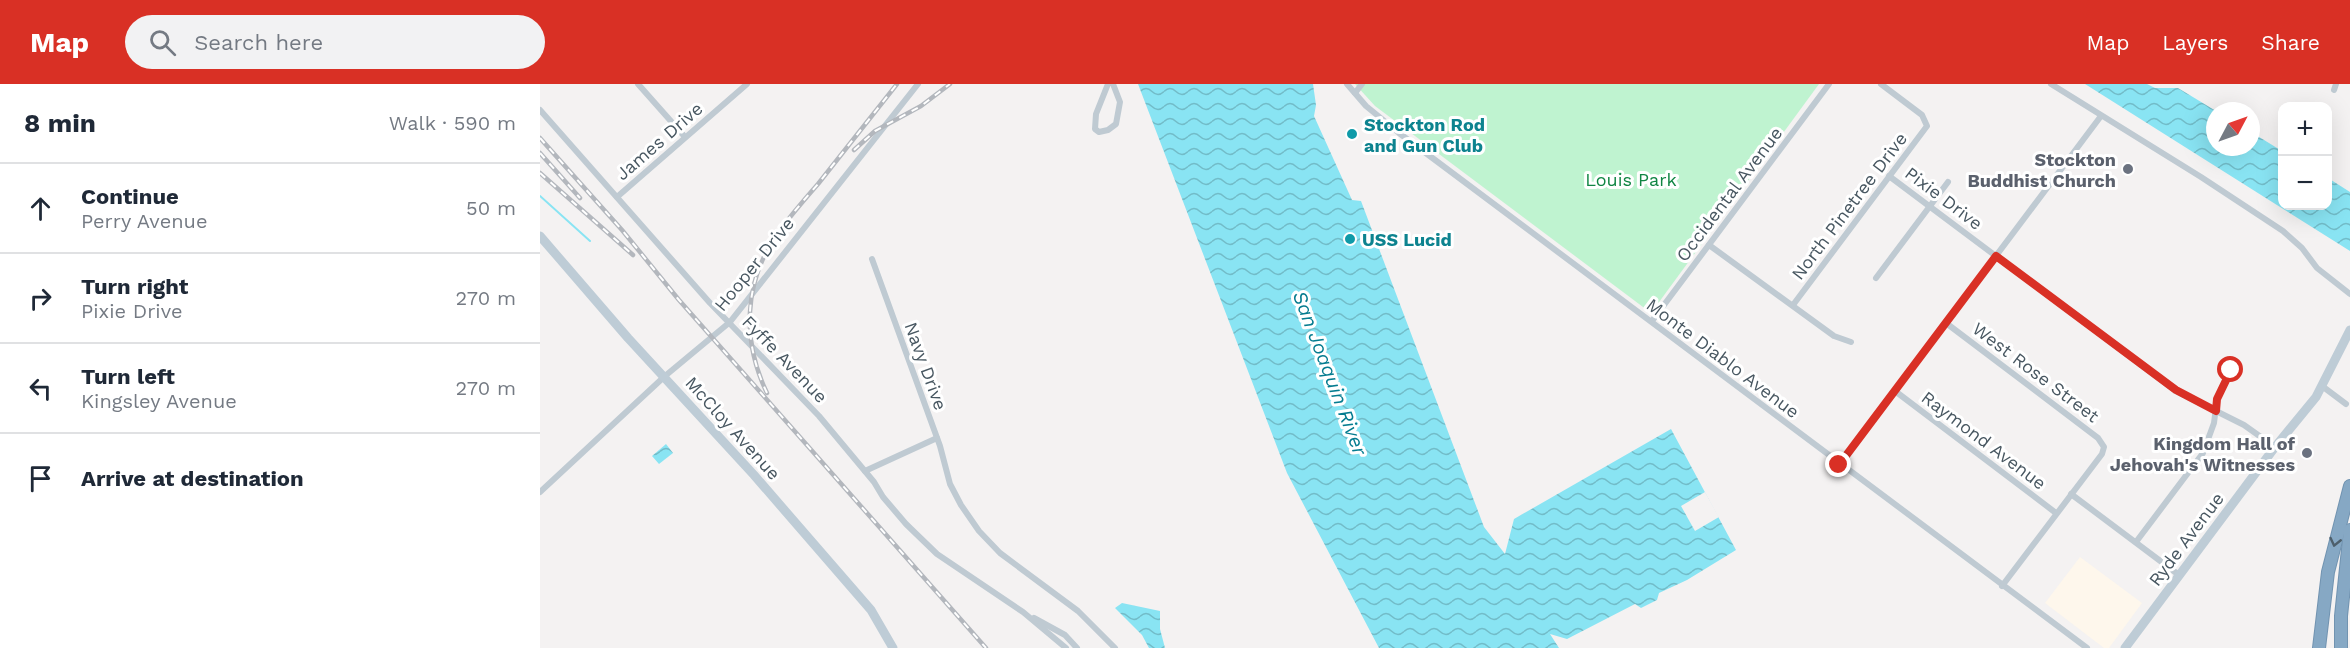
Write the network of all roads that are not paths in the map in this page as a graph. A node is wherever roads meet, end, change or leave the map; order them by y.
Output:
1 (638, 84) edge
2 (747, 84) edge
3 (918, 84) edge
4 (1108, 84) edge
5 (1113, 84) edge
6 (1347, 84) edge
7 (1362, 84) edge
8 (1829, 84) edge
9 (1881, 84) edge
10 (2051, 84) edge
11 (1355, 93) junction
12 (540, 110) edge
13 (2101, 116) junction
14 (685, 137) junction
15 (1890, 176) junction
16 (1948, 182) dead end
17 (617, 198) junction
18 (1930, 206) junction
19 (540, 236) edge
20 (1709, 245) junction
21 (1996, 256) junction
22 (872, 259) dead end
23 (1876, 278) dead end
24 (2350, 294) edge
25 (1793, 305) junction
26 (1652, 321) junction
27 (730, 322) junction
28 (1946, 323) junction
29 (2350, 330) edge
30 (1851, 342) dead end
31 (2231, 370) dead end
32 (665, 376) junction
33 (2322, 386) junction
34 (1894, 392) junction
35 (2346, 404) dead end
36 (2216, 411) junction
37 (937, 438) junction
38 (2275, 447) junction
39 (1839, 465) junction
40 (865, 471) junction
41 (2350, 486) edge
42 (540, 492) edge
43 (2071, 494) junction
44 (2056, 513) junction
45 (2350, 530) edge
46 (2136, 542) junction
47 (2179, 575) junction
48 (2001, 586) junction
49 (1023, 612) junction
50 (893, 648) edge
51 (1066, 648) edge
52 (1077, 648) edge
53 (1115, 648) edge
54 (2086, 648) edge
55 (2125, 648) edge
56 (2319, 648) edge
57 (2341, 648) edge

1 - 14 street
2 - 14 street, James Drive
3 - 27 street, Hooper Drive
4 - 5 street
6 - 11 street, Monte Diablo Avenue
7 - 11 street
8 - 20 street, Occidental Avenue
9 - 15 street, North Pinetree Drive
10 - 13 street
11 - 26 street, Monte Diablo Avenue
12 - 17 street, Fyffe Avenue
13 - 21 street
13 - 24 street
14 - 17 street, James Drive
15 - 18 street, Pixie Drive
15 - 25 street, North Pinetree Drive
16 - 18 street
17 - 27 street, Fyffe Avenue
18 - 21 street, Pixie Drive
18 - 23 street
19 - 32 street, McCloy Avenue
20 - 25 street
20 - 26 street, Occidental Avenue
21 - 28 street
21 - 36 street, Pixie Drive
22 - 37 street, Navy Drive
25 - 30 street
26 - 39 street, Monte Diablo Avenue
27 - 32 street, Hooper Drive
27 - 40 street, Fyffe Avenue
28 - 34 street
28 - 43 street, West Rose Street
29 - 33 street, Ryde Avenue
31 - 36 street
32 - 42 street, Hooper Drive
32 - 50 street, McCloy Avenue
33 - 35 street
33 - 38 street, Ryde Avenue
34 - 39 street
34 - 44 street, Raymond Avenue
36 - 38 street, Pixie Drive
36 - 46 street
37 - 40 street
37 - 53 street, Navy Drive
38 - 47 street, Ryde Avenue
39 - 48 street, Monte Diablo Avenue
40 - 49 street, Fyffe Avenue
41 -> 56 highway
43 - 44 street
43 - 46 street
44 - 48 street
45 - 57 highway
46 - 47 street
47 - 55 street, Ryde Avenue
48 - 54 street, Monte Diablo Avenue
49 - 51 street, Fyffe Avenue
49 - 52 street, Fyffe Avenue

